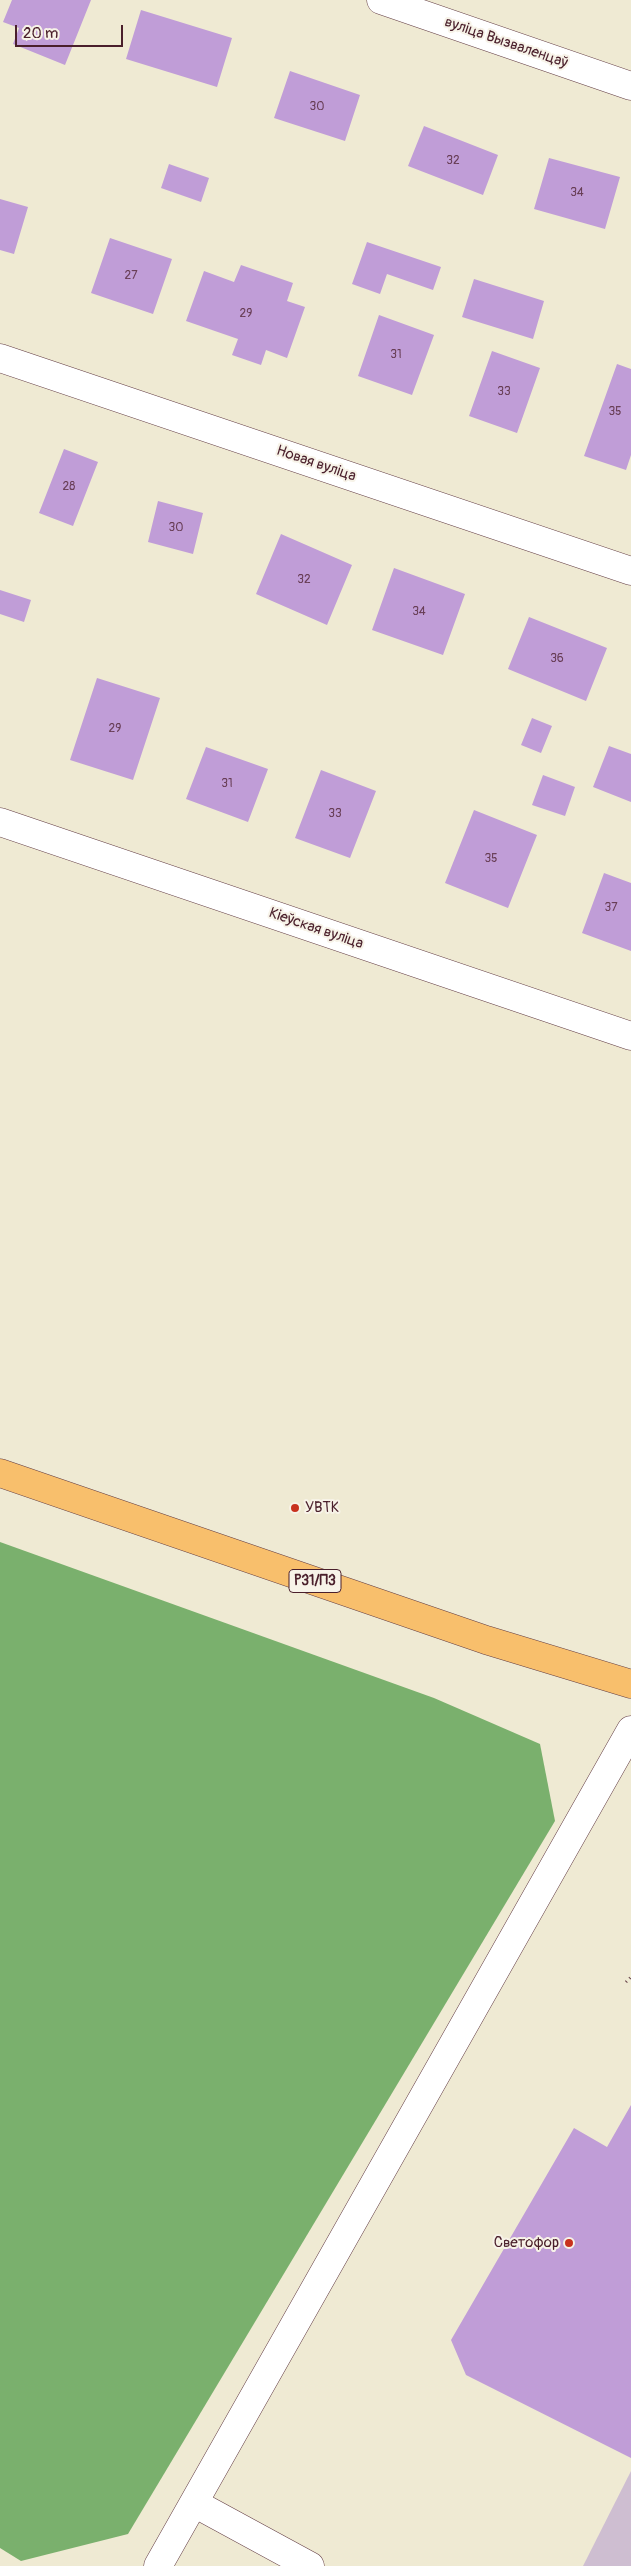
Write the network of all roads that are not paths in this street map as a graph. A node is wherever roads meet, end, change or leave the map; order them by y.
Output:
1 (381, 0) edge
2 (631, 86) edge
3 (0, 358) edge
4 (631, 571) edge
5 (0, 822) edge
6 (631, 1036) edge
7 (0, 1473) edge
8 (631, 1684) edge
9 (631, 1730) edge
10 (194, 2504) junction
11 (158, 2566) edge
12 (310, 2566) edge

1 - 2 street, вуліца Вызваленцаў
3 - 4 street, Новая вуліца
5 - 6 street, Кіеўская вуліца
7 - 8 main road, Р31/П3
9 - 10 street
10 - 11 street
10 - 12 street

